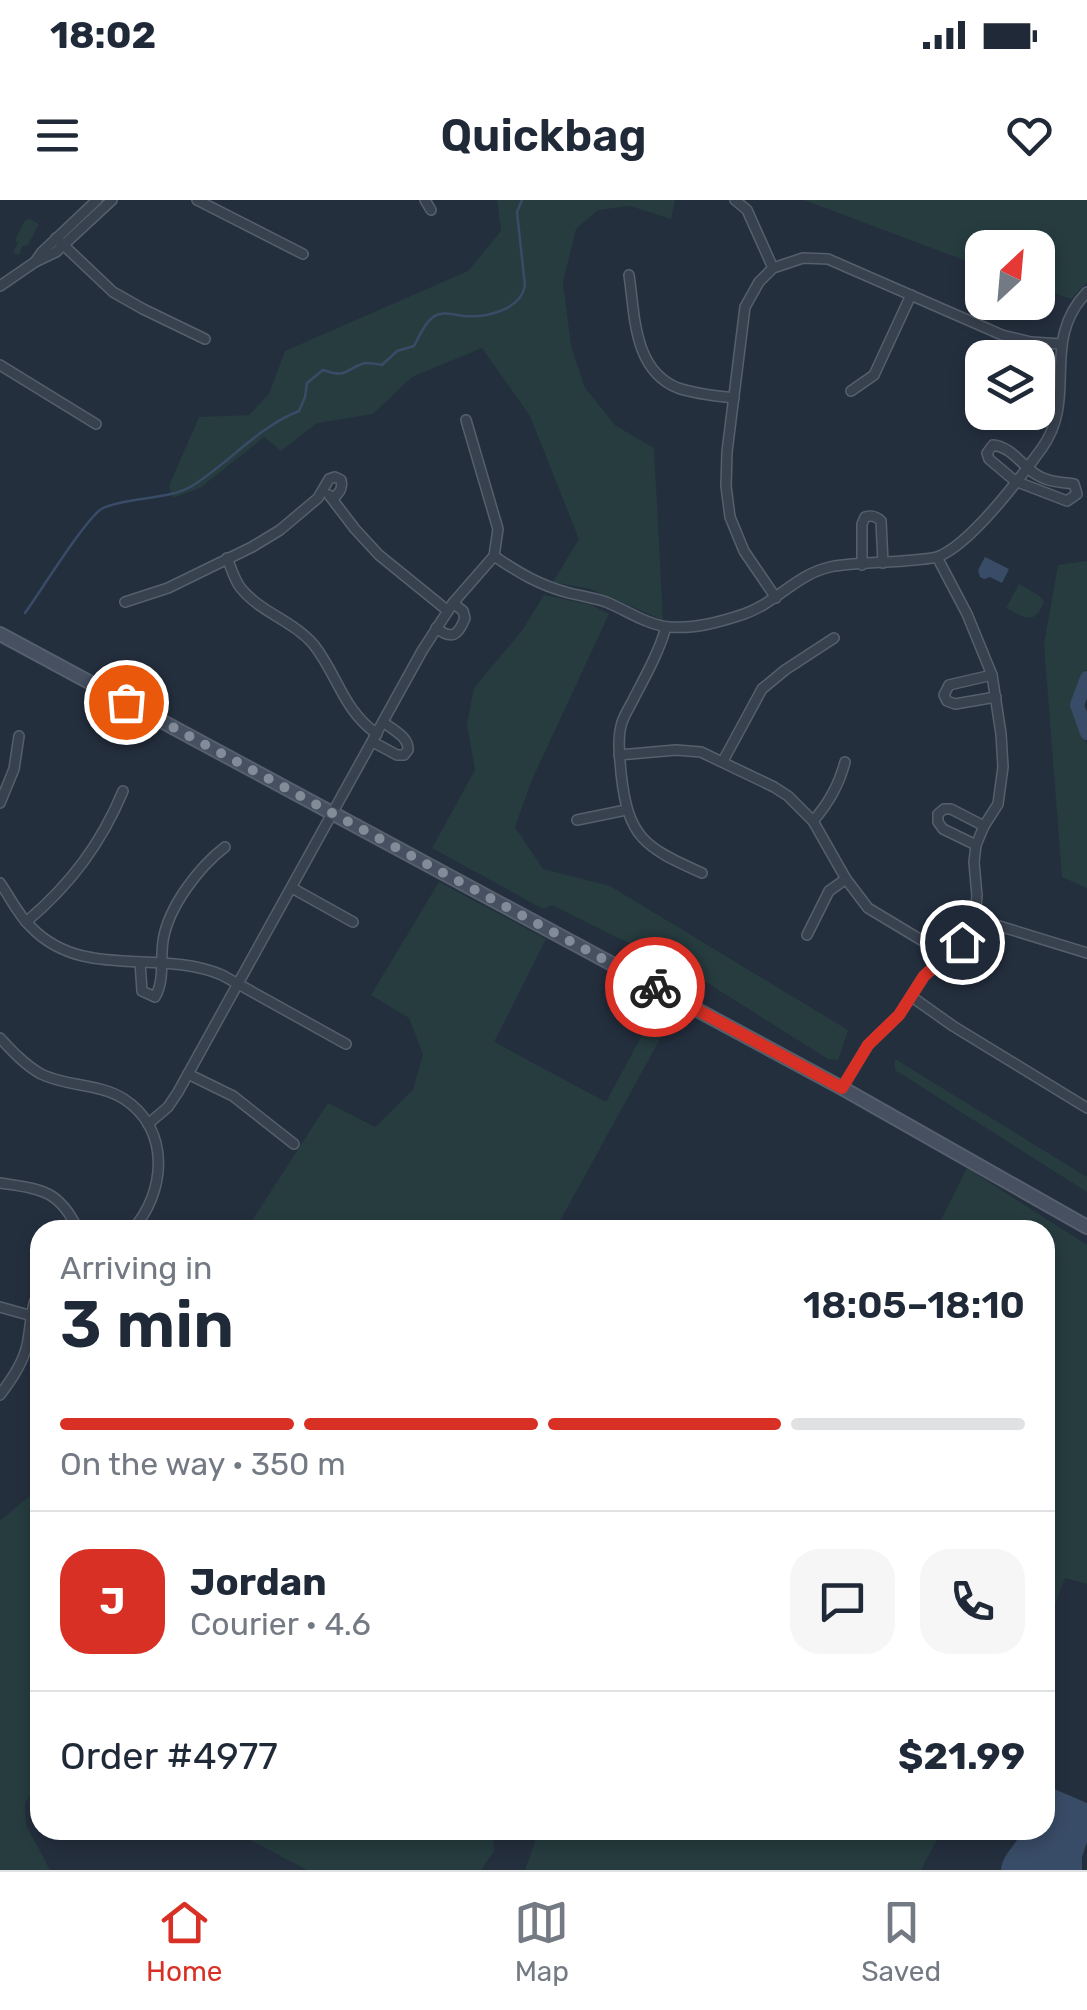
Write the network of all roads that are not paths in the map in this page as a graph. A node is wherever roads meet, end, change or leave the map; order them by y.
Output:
1 (96, 200) edge
2 (112, 200) edge
3 (197, 200) edge
4 (735, 200) edge
5 (59, 242) junction
6 (302, 254) dead end
7 (774, 268) junction
8 (629, 275) dead end
9 (0, 286) edge
10 (911, 295) junction
11 (1086, 296) edge
12 (205, 338) dead end
13 (1060, 344) junction
14 (0, 365) edge
15 (850, 391) dead end
16 (734, 398) junction
17 (466, 420) dead end
18 (96, 424) dead end
19 (1027, 466) junction
20 (1016, 481) junction
21 (318, 498) junction
22 (333, 498) junction
23 (494, 556) junction
24 (938, 557) junction
25 (226, 558) junction
26 (884, 563) junction
27 (862, 565) junction
28 (776, 598) junction
29 (125, 602) dead end
30 (451, 607) junction
31 (666, 627) junction
32 (436, 628) junction
33 (0, 634) edge
34 (834, 638) dead end
35 (992, 675) junction
36 (996, 696) junction
37 (383, 722) junction
38 (18, 736) dead end
39 (375, 738) junction
40 (620, 756) junction
41 (723, 761) junction
42 (844, 762) dead end
43 (123, 791) dead end
44 (0, 803) edge
45 (626, 810) junction
46 (332, 814) junction
47 (577, 820) dead end
48 (813, 821) junction
49 (984, 826) junction
50 (976, 845) junction
51 (225, 846) dead end
52 (702, 873) dead end
53 (846, 879) junction
54 (0, 883) edge
55 (292, 888) junction
56 (26, 922) junction
57 (353, 922) dead end
58 (974, 926) junction
59 (807, 935) dead end
60 (1087, 953) edge
61 (946, 954) junction
62 (140, 962) junction
63 (162, 963) junction
64 (238, 984) junction
65 (912, 997) junction
66 (0, 1038) edge
67 (346, 1044) dead end
68 (188, 1074) junction
69 (842, 1088) junction
70 (1087, 1108) edge
71 (148, 1124) junction
72 (294, 1144) dead end
73 (0, 1183) edge
74 (73, 1220) edge
75 (139, 1220) edge
76 (1087, 1228) edge
77 (0, 1307) edge
78 (30, 1315) edge
79 (30, 1327) edge
80 (0, 1395) edge

1 - 5 street
2 - 5 street
3 - 6 street
4 - 7 street
5 - 9 street
5 - 12 street
7 - 10 street
7 - 16 street
8 - 16 street
10 - 13 street
10 - 15 street
11 - 13 street
13 - 19 street
14 - 18 street
16 - 28 street
17 - 23 street
19 - 20 street
19 - 20 street
19 - 20 street
20 - 24 street
21 - 22 street
21 - 22 street
21 - 25 street
22 - 30 street
23 - 30 street
23 - 31 street
24 - 26 street
24 - 35 street
25 - 29 street
25 - 39 street
26 - 27 street
26 - 27 street
27 - 28 street
28 - 31 street
30 - 32 street
30 - 32 street
31 - 40 street
32 - 37 street
33 - 46 street
34 - 41 street
35 - 36 street
35 - 36 street
36 - 49 street
37 - 39 street
37 - 39 street
38 - 44 street
39 - 46 street
40 - 41 street
40 - 45 street
41 - 48 street
42 - 48 street
43 - 56 street
45 - 47 street
45 - 52 street
46 - 55 street
46 - 69 street
48 - 53 street
49 - 50 street
49 - 50 street
50 - 58 street
51 - 63 street
53 - 59 street
53 - 61 street
54 - 56 street
55 - 57 street
55 - 64 street
56 - 62 street
58 - 60 street
58 - 61 street
61 - 65 street
62 - 63 street
62 - 63 street
63 - 64 street
64 - 67 street
64 - 68 street
65 - 69 street
65 - 70 street
66 - 71 street
68 - 71 street
68 - 72 street
69 - 76 street
71 - 75 street
73 - 74 street
77 - 78 street
79 - 80 street

